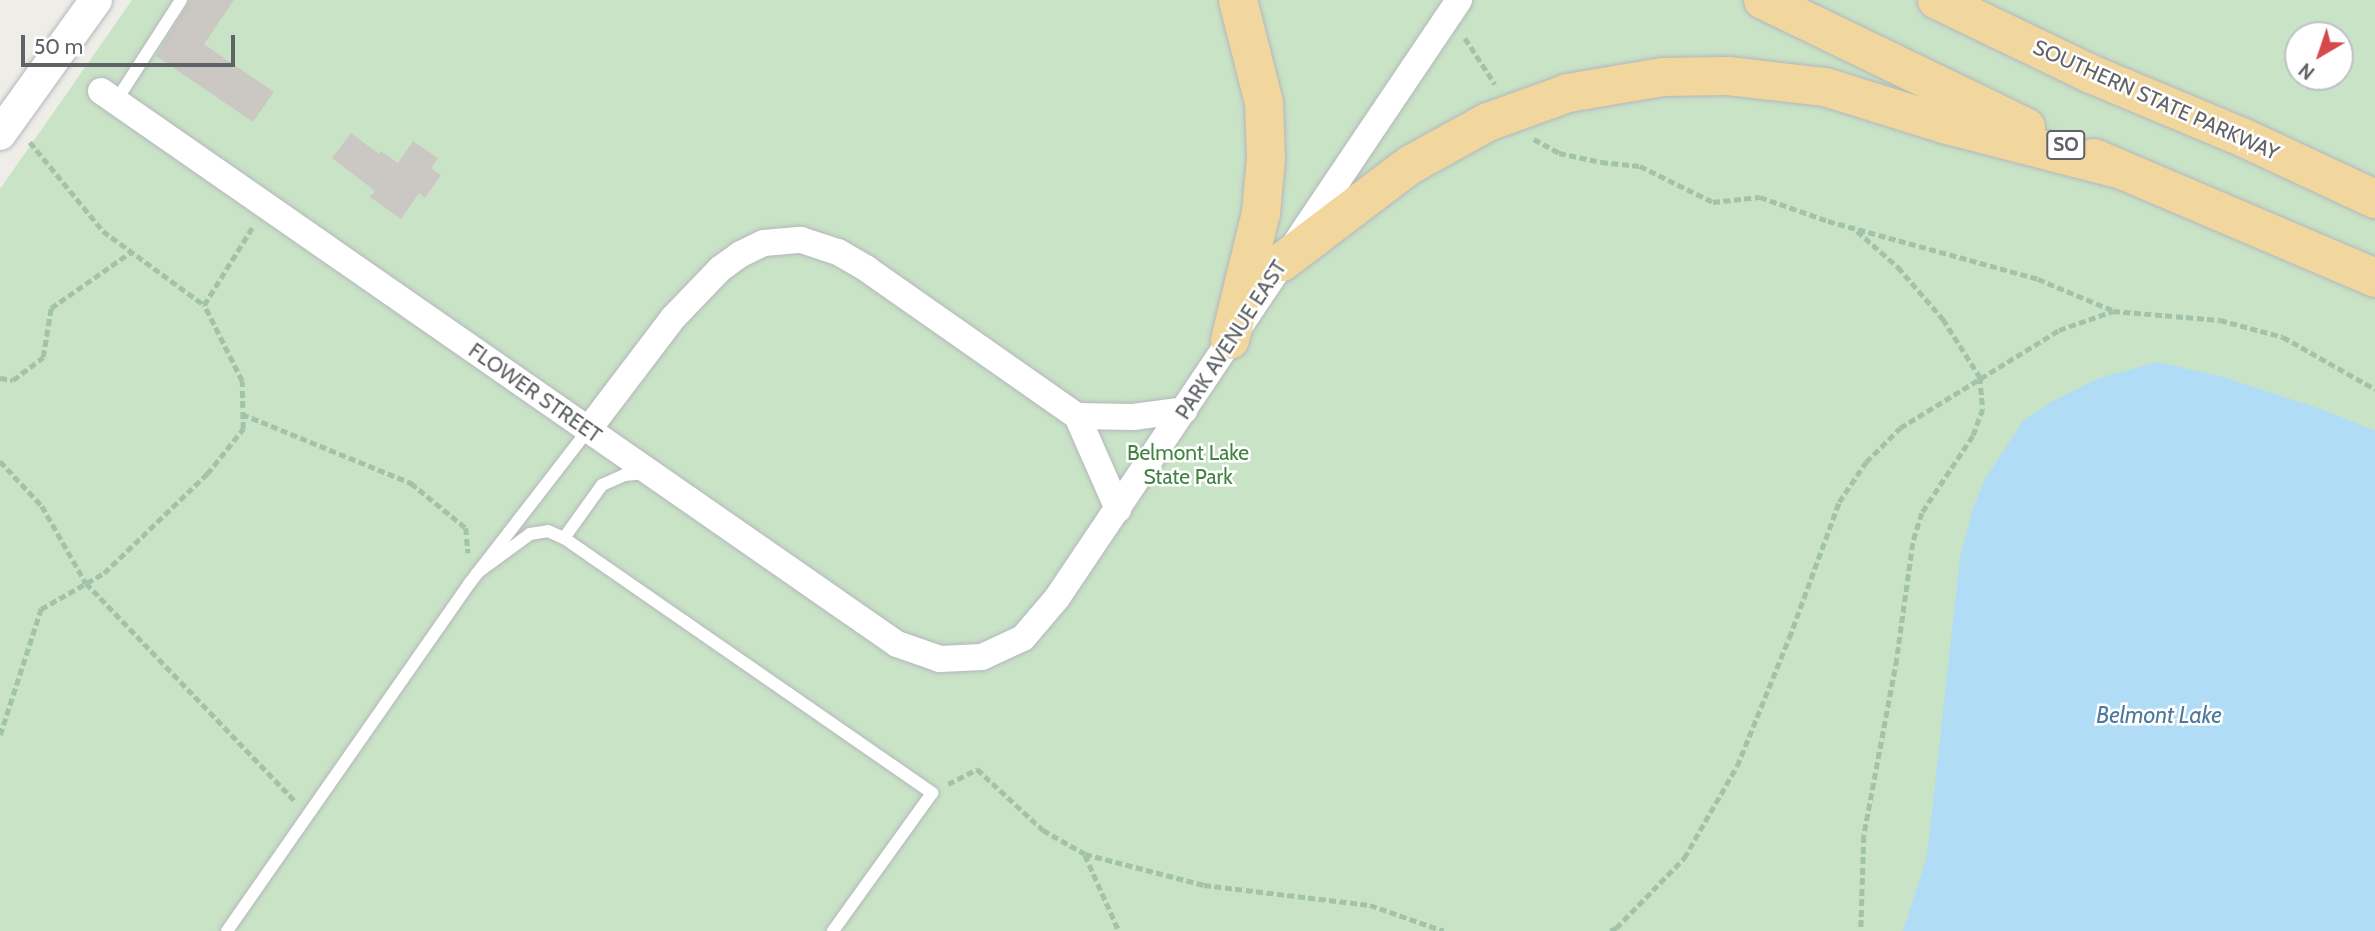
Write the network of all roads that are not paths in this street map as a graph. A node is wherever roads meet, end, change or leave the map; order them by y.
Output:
1 (96, 0) edge
2 (181, 0) edge
3 (1238, 0) edge
4 (1459, 0) edge
5 (1763, 0) edge
6 (1937, 0) edge
7 (108, 96) joint
8 (10, 133) edge
9 (2118, 169) junction
10 (2375, 199) edge
11 (1282, 262) junction
12 (2375, 278) edge
13 (1230, 340) junction
14 (1185, 410) junction
15 (1077, 416) junction
16 (588, 430) junction
17 (650, 472) junction
18 (1118, 509) junction
19 (564, 538) junction
20 (477, 573) junction
21 (982, 657) joint
22 (227, 931) edge
23 (833, 931) edge

1 - 8 street
2 - 7 lane
3 - 13 highway
4 - 11 street, PARK AVENUE EAST
5 - 9 highway, SO
6 - 10 highway, SOUTHERN STATE PARKWAY
7 - 16 street, FLOWER STREET
9 - 11 highway
9 - 12 highway, SO
11 - 13 street, PARK AVENUE EAST
13 - 14 street, PARK AVENUE EAST
14 - 15 street
14 - 18 street, PARK AVENUE EAST
15 - 16 street
15 - 18 street
16 - 17 street, FLOWER STREET
16 - 20 lane
17 - 19 lane
17 - 21 street, FLOWER STREET
18 - 21 street, PARK AVENUE EAST
19 - 20 lane
19 - 23 lane
20 - 22 lane

